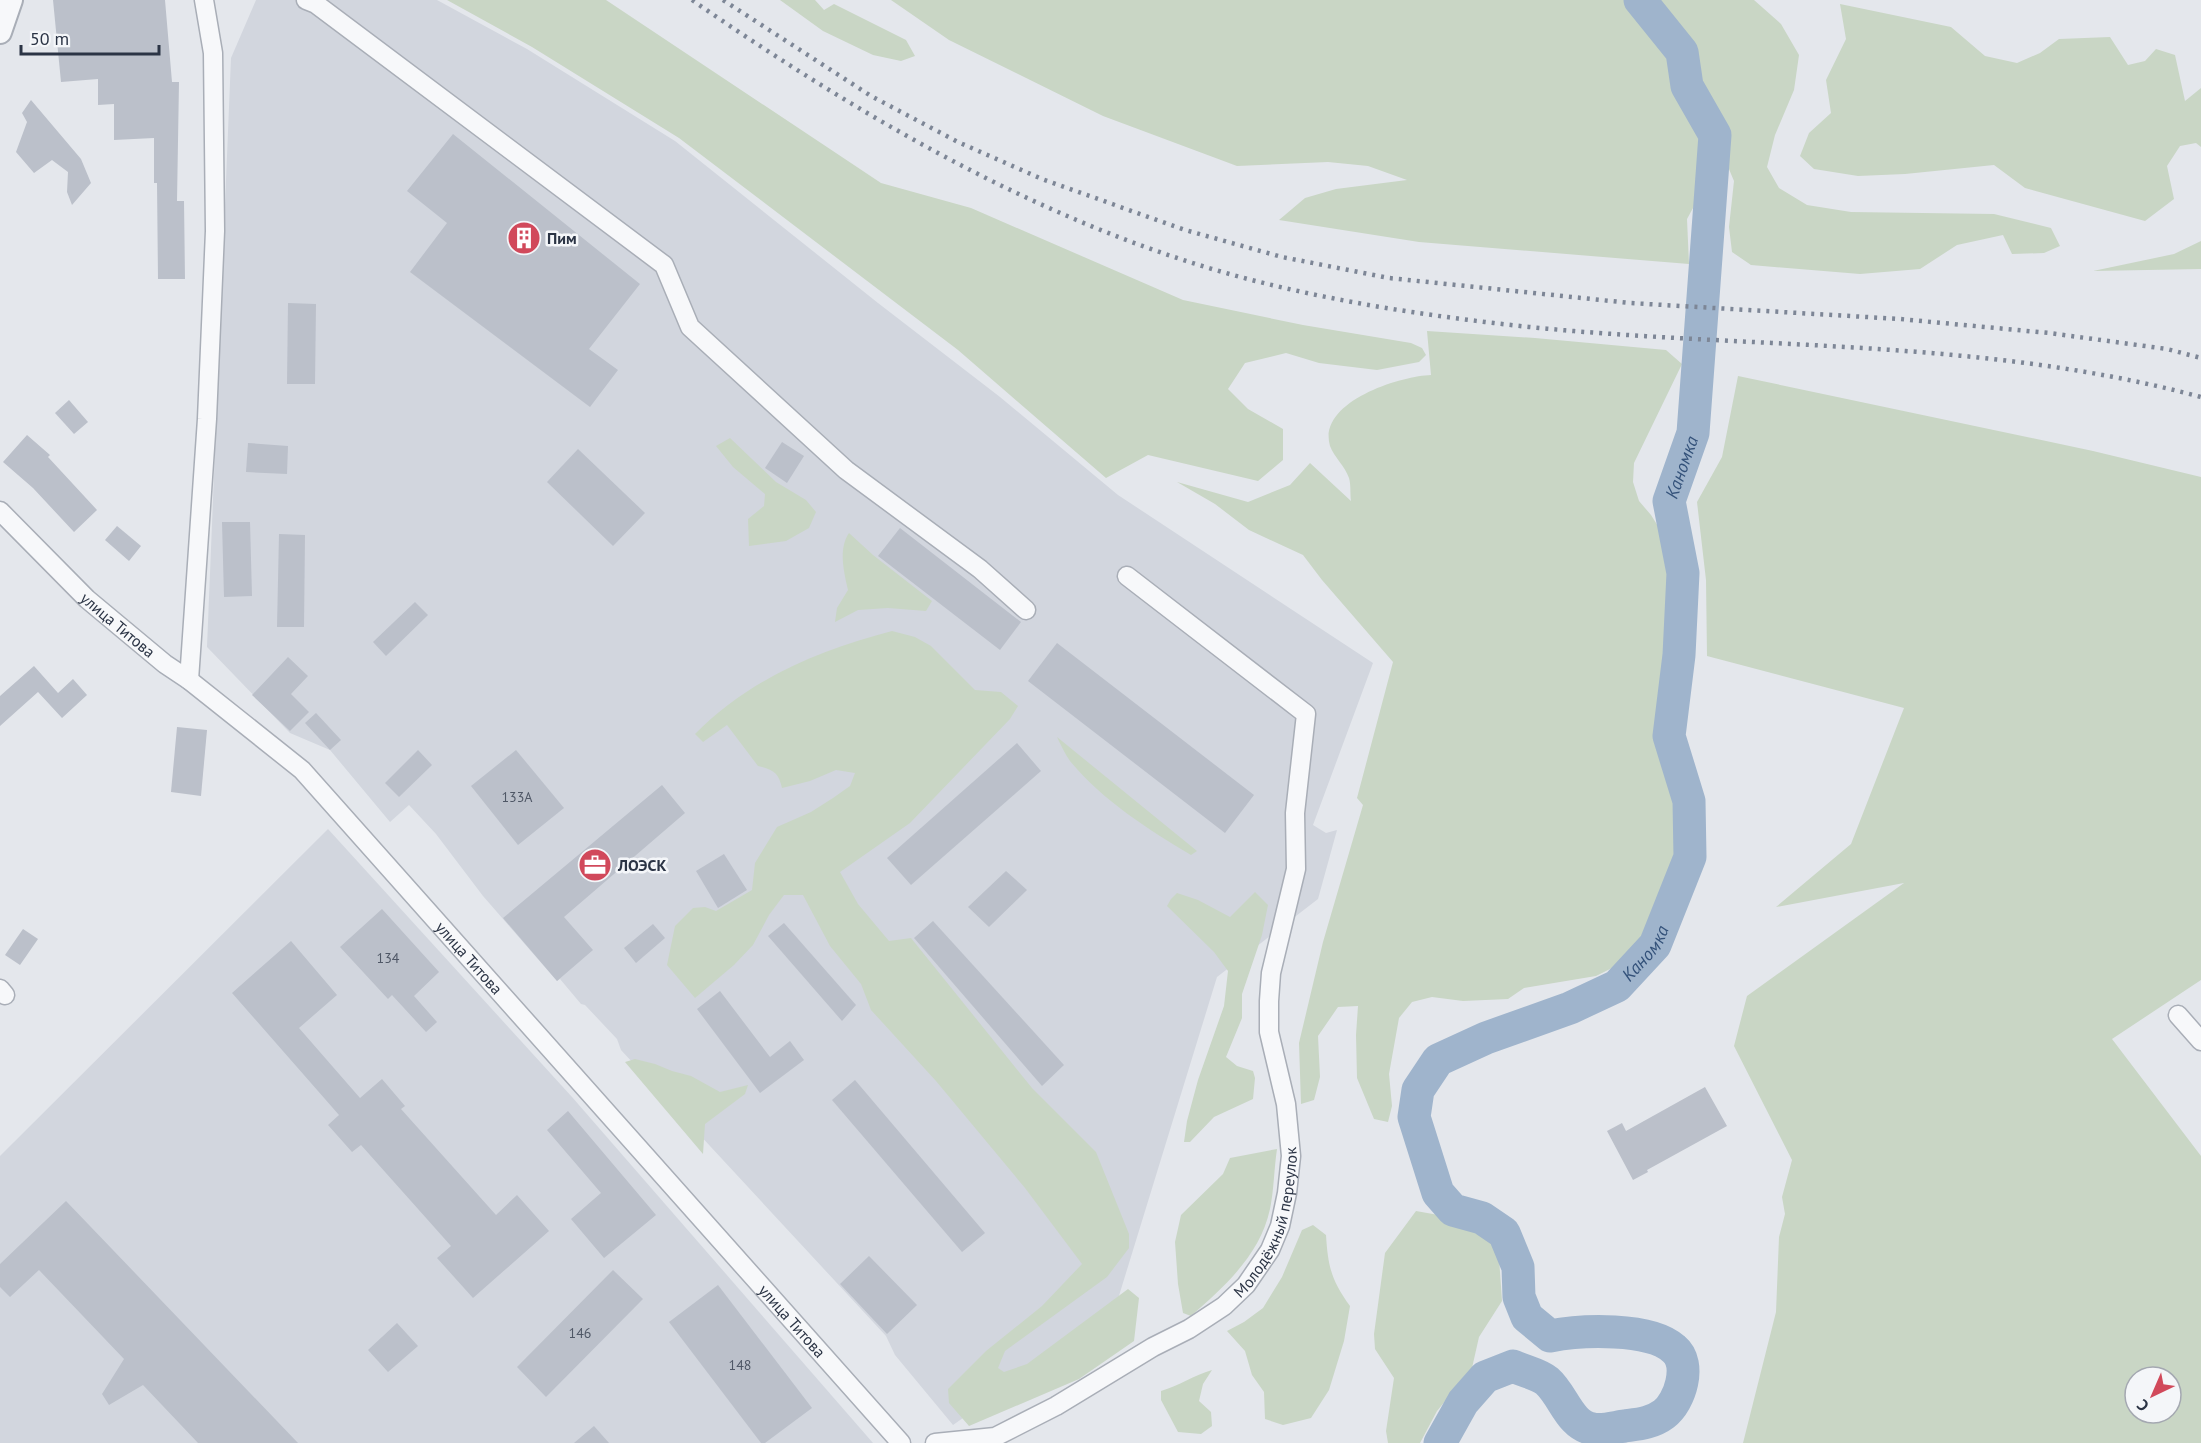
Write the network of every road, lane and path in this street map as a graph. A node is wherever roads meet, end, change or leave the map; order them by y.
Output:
1 (11, 0) edge
2 (204, 0) edge
3 (306, 0) edge
4 (0, 32) edge
5 (0, 511) edge
6 (1127, 576) dead end
7 (1026, 610) dead end
8 (189, 680) junction
9 (2178, 1016) dead end
10 (2201, 1041) edge
11 (901, 1443) edge
12 (935, 1443) edge

1 - 4 street
2 - 8 street
3 - 7 street
5 - 8 street, улица Титова
6 - 12 street, Молодёжный переулок
8 - 11 street, улица Титова
9 - 10 street

